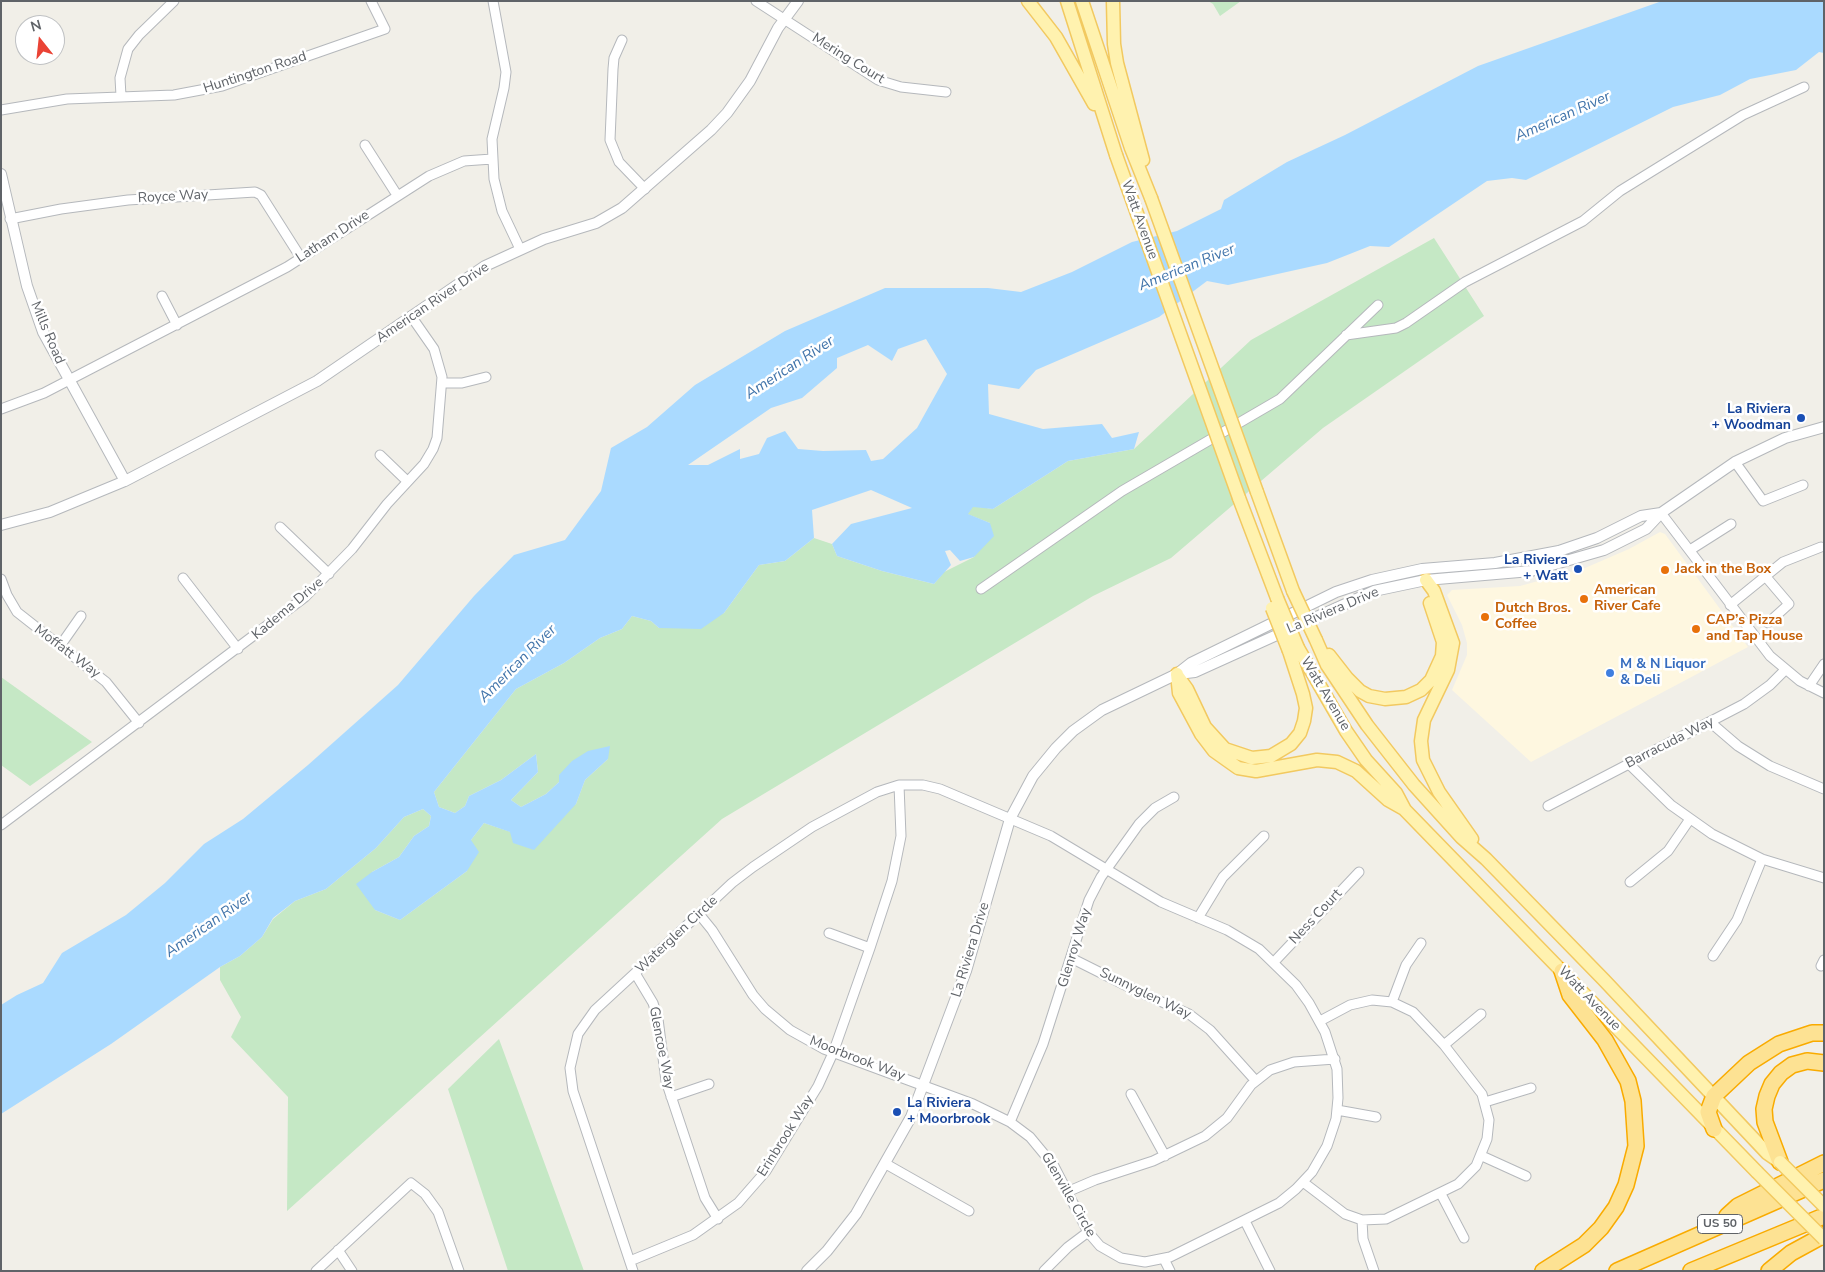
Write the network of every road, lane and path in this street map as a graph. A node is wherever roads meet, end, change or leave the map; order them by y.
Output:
1 (174, 1) edge
2 (371, 1) edge
3 (493, 1) edge
4 (756, 1) edge
5 (798, 1) edge
6 (1028, 1) edge
7 (1066, 1) edge
8 (1082, 1) edge
9 (1113, 1) edge
10 (783, 19) junction
11 (622, 40) dead end
12 (1804, 87) dead end
13 (946, 92) dead end
14 (121, 96) junction
15 (1, 110) edge
16 (1102, 116) junction
17 (365, 145) dead end
18 (1135, 147) junction
19 (492, 159) junction
20 (1, 174) edge
21 (645, 189) junction
22 (397, 195) junction
23 (10, 219) junction
24 (520, 249) junction
25 (301, 258) junction
26 (162, 296) dead end
27 (1378, 305) dead end
28 (411, 316) junction
29 (177, 324) junction
30 (1346, 336) junction
31 (486, 378) dead end
32 (69, 380) junction
33 (442, 383) junction
34 (1, 409) edge
35 (1824, 427) edge
36 (380, 455) dead end
37 (1735, 462) junction
38 (124, 481) junction
39 (407, 481) junction
40 (1803, 485) dead end
41 (1661, 512) junction
42 (1731, 524) dead end
43 (1, 525) edge
44 (280, 527) dead end
45 (1597, 538) junction
46 (1821, 547) dead end
47 (1690, 550) junction
48 (1552, 566) junction
49 (329, 574) junction
50 (1766, 577) junction
51 (184, 578) dead end
52 (1, 579) edge
53 (1426, 580) junction
54 (981, 589) dead end
55 (1730, 605) junction
56 (81, 616) dead end
57 (1768, 623) dead end
58 (1316, 640) junction
59 (60, 646) junction
60 (238, 649) junction
61 (1294, 650) junction
62 (1824, 664) edge
63 (1785, 670) junction
64 (1177, 674) junction
65 (1809, 686) junction
66 (1824, 694) edge
67 (1710, 722) junction
68 (139, 723) junction
69 (1629, 764) junction
70 (899, 785) junction
71 (1824, 789) edge
72 (1174, 797) dead end
73 (1548, 806) dead end
74 (1405, 810) junction
75 (1010, 818) junction
76 (1690, 819) junction
77 (1, 825) edge
78 (1264, 836) dead end
79 (1486, 859) junction
80 (1762, 859) junction
81 (1107, 869) junction
82 (1359, 872) dead end
83 (1824, 878) edge
84 (1630, 882) dead end
85 (699, 914) junction
86 (1198, 918) junction
87 (829, 933) dead end
88 (1421, 943) dead end
89 (870, 948) junction
90 (1713, 956) dead end
91 (1072, 958) junction
92 (1274, 962) junction
93 (1562, 971) junction
94 (635, 973) junction
95 (1392, 1002) junction
96 (1481, 1014) dead end
97 (1320, 1021) junction
98 (1824, 1033) edge
99 (1444, 1045) junction
100 (832, 1052) junction
101 (1335, 1059) junction
102 (1824, 1062) edge
103 (1255, 1080) junction
104 (709, 1084) dead end
105 (924, 1085) junction
106 (1531, 1088) dead end
107 (1131, 1094) dead end
108 (1714, 1096) junction
109 (671, 1097) junction
110 (1485, 1102) junction
111 (1337, 1110) junction
112 (1376, 1117) dead end
113 (1010, 1122) junction
114 (1714, 1129) junction
115 (1165, 1156) junction
116 (1482, 1156) junction
117 (1780, 1162) junction
118 (1824, 1163) edge
119 (886, 1164) junction
120 (1526, 1176) dead end
121 (1824, 1180) edge
122 (1303, 1182) junction
123 (1067, 1192) junction
124 (1441, 1194) junction
125 (1824, 1206) edge
126 (969, 1211) dead end
127 (1824, 1216) edge
128 (718, 1218) junction
129 (1362, 1220) junction
130 (1246, 1221) junction
131 (1714, 1227) junction
132 (1088, 1232) junction
133 (1824, 1237) edge
134 (1464, 1238) dead end
135 (338, 1250) junction
136 (1164, 1259) junction
137 (630, 1261) junction
138 (812, 1269) edge
139 (316, 1271) edge
140 (352, 1271) edge
141 (459, 1271) edge
142 (633, 1271) edge
143 (1044, 1271) edge
144 (1170, 1271) edge
145 (1270, 1271) edge
146 (1374, 1271) edge
147 (1543, 1271) edge
148 (1617, 1271) edge
149 (1691, 1271) edge
150 (1769, 1271) edge

1 - 14 street
2 - 14 street, Huntington Road
3 - 19 street
4 - 10 street, Mering Court
5 - 10 street, American River Drive
6 - 16 main road
7 - 16 main road, Watt Avenue
8 - 18 main road, Watt Avenue
9 - 18 main road
10 - 13 street, Mering Court
10 - 21 street, American River Drive
11 - 21 street
12 - 30 street
14 - 15 street, Huntington Road
16 - 61 main road, Watt Avenue, bridge
17 - 22 street
18 - 58 main road, Watt Avenue, bridge
19 - 22 street, Latham Drive
19 - 24 street
20 - 23 street, Mills Road
21 - 24 street, American River Drive
22 - 25 street, Latham Drive
23 - 25 street, Royce Way
23 - 32 street, Mills Road
24 - 28 street, American River Drive
25 - 29 street, Latham Drive
26 - 29 street
27 - 30 street
28 - 33 street, Kadema Drive
28 - 38 street, American River Drive
29 - 32 street, Latham Drive
30 - 54 street
31 - 33 street
32 - 34 street, Latham Drive
32 - 38 street, Mills Road
33 - 39 street, Kadema Drive
35 - 37 street, La Riviera Drive
36 - 39 street
37 - 40 street
37 - 41 street, La Riviera Drive
38 - 43 street, American River Drive
39 - 49 street, Kadema Drive
41 - 45 street, La Riviera Drive
41 - 47 street
41 - 48 street, La Riviera Drive
42 - 47 street
44 - 49 street
45 - 48 street
45 - 64 street, La Riviera Drive
46 - 50 street
47 - 55 street
48 - 53 street, La Riviera Drive
49 - 60 street, Kadema Drive
50 - 55 street
50 - 57 street
51 - 60 street
52 - 59 street, Moffatt Way
53 - 58 main road
53 - 64 street, La Riviera Drive
53 - 79 main road
55 - 63 street
56 - 59 street
58 - 79 main road, Watt Avenue
59 - 68 street, Moffatt Way
60 - 68 street, Kadema Drive
61 - 64 main road
61 - 74 main road, Watt Avenue
62 - 65 street
63 - 65 street
63 - 67 street, Barracuda Way
64 - 74 main road
64 - 75 street, La Riviera Drive
65 - 66 street
67 - 69 street, Barracuda Way
67 - 71 street
68 - 77 street, Kadema Drive
69 - 73 street, Barracuda Way
69 - 76 street
70 - 75 street, Waterglen Circle
70 - 85 street, Waterglen Circle
70 - 89 street, Erinbrook Way
72 - 81 street, Glenroy Way
74 - 93 main road, Watt Avenue
75 - 81 street, Glenville Circle
75 - 105 street, La Riviera Drive
76 - 80 street
76 - 84 street
78 - 86 street
79 - 108 main road, Watt Avenue
80 - 83 street
80 - 90 street
81 - 86 street, Glenville Circle
81 - 91 street, Glenroy Way
82 - 92 street, Ness Court
85 - 94 street, Waterglen Circle
85 - 100 street, Moorbrook Way
86 - 92 street, Glenville Circle
87 - 89 street
88 - 95 street
89 - 100 street, Erinbrook Way
91 - 103 street, Sunnyglen Way
91 - 113 street, Glenroy Way
92 - 97 street, Glenville Circle
93 - 114 main road, Watt Avenue
93 - 147 highway
94 - 109 street, Glencoe Way
94 - 137 street, Waterglen Circle
95 - 97 street
95 - 99 street
96 - 99 street
97 - 101 street, Glenville Circle
98 - 108 highway
99 - 110 street
100 - 105 street, Moorbrook Way
100 - 128 street, Erinbrook Way
101 - 103 street
101 - 111 street, Glenville Circle
102 - 117 highway
103 - 115 street
104 - 109 street, Glencoe Way
105 - 113 street, Glenville Circle
105 - 119 street, La Riviera Drive
106 - 110 street
107 - 115 street
108 - 114 highway
108 - 117 main road, Watt Avenue
109 - 128 street, Glencoe Way
110 - 116 street
111 - 112 street
111 - 122 street, Glenville Circle
113 - 123 street, Glenville Circle
114 - 133 main road, Watt Avenue, bridge
115 - 123 street
116 - 120 street
116 - 124 street
117 - 125 main road, Watt Avenue, bridge
118 - 131 highway
119 - 126 street
119 - 138 street, La Riviera Drive
121 - 131 highway, US 50
122 - 129 street
122 - 130 street, Glenville Circle
123 - 132 street, Glenville Circle
124 - 129 street
124 - 134 street
127 - 149 highway, US 50
128 - 137 street, Erinbrook Way
129 - 146 street
130 - 136 street, Glenville Circle
130 - 145 street
131 - 148 highway, US 50
132 - 136 street, Glenville Circle
132 - 143 street
133 - 150 highway
135 - 139 street
135 - 140 street
135 - 141 street
136 - 144 street
137 - 142 street, Waterglen Circle

